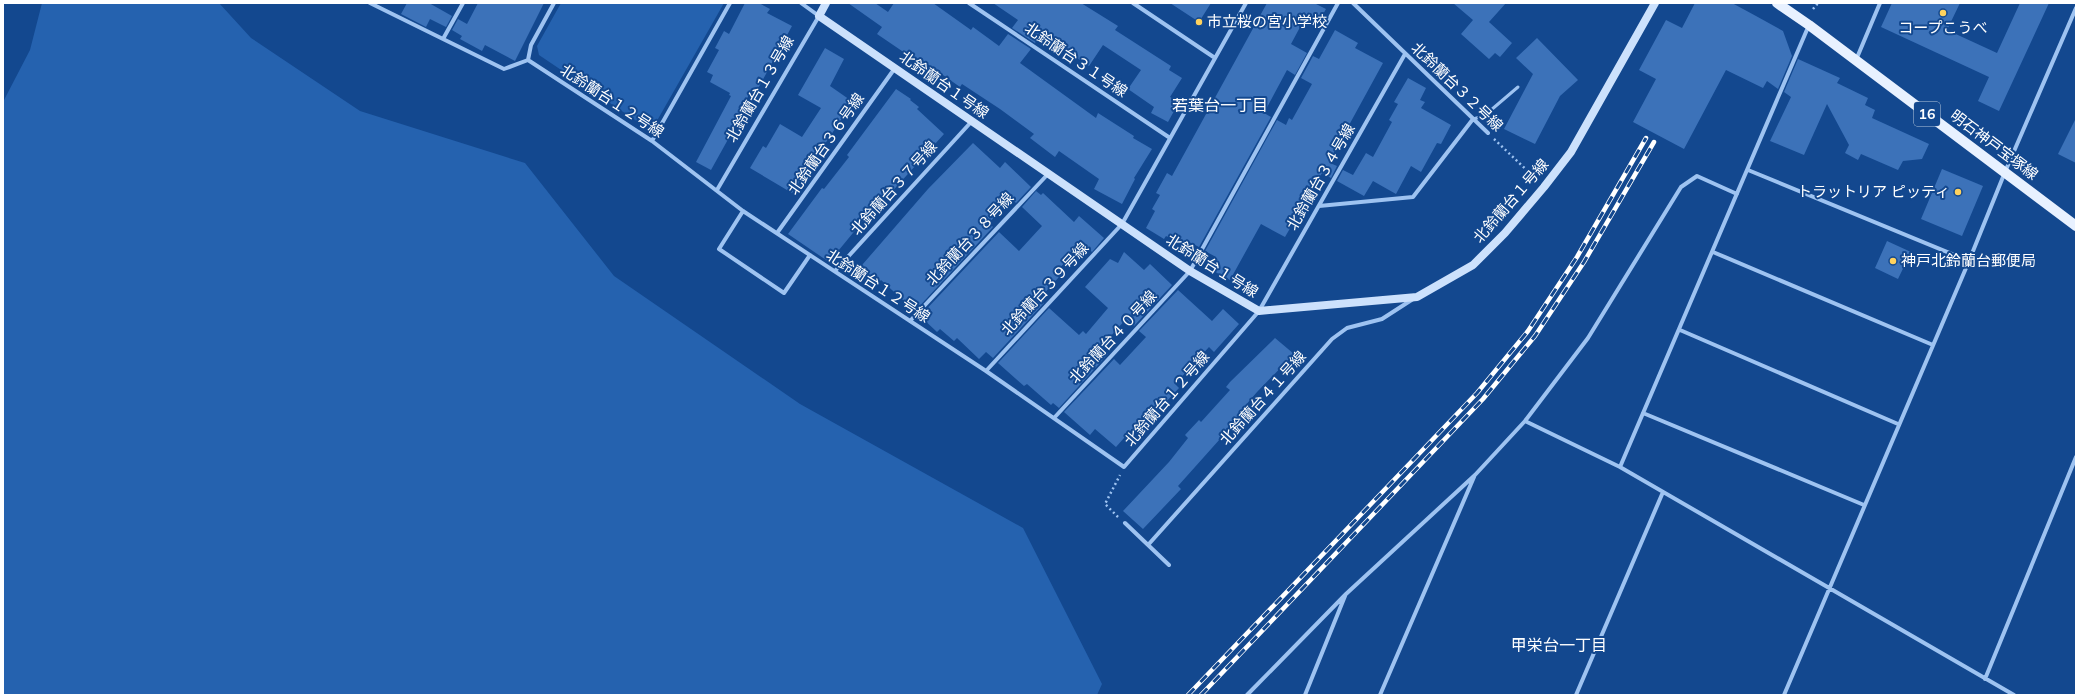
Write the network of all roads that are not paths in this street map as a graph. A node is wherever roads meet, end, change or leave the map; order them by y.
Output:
1 (370, 3) edge
2 (463, 3) edge
3 (554, 3) edge
4 (730, 3) edge
5 (801, 3) edge
6 (826, 3) edge
7 (969, 3) edge
8 (1133, 3) edge
9 (1246, 3) edge
10 (1338, 3) edge
11 (1353, 3) edge
12 (1656, 3) edge
13 (1777, 3) edge
14 (1880, 3) edge
15 (2076, 8) edge
16 (819, 16) junction
17 (1809, 24) junction
18 (443, 38) junction
19 (1405, 54) junction
20 (1215, 58) junction
21 (528, 60) junction
22 (1856, 61) junction
23 (895, 68) junction
24 (1518, 87) dead end
25 (1473, 119) junction
26 (972, 121) junction
27 (1488, 133) road end
28 (1170, 138) junction
29 (652, 141) junction
30 (1748, 170) junction
31 (2005, 172) junction
32 (1048, 174) junction
33 (717, 190) junction
34 (1737, 194) junction
35 (1319, 206) junction
36 (743, 211) junction
37 (1122, 224) junction
38 (2076, 226) edge
39 (777, 233) junction
40 (1713, 252) junction
41 (810, 255) junction
42 (1969, 261) junction
43 (835, 271) junction
44 (1190, 271) junction
45 (1417, 297) junction
46 (1259, 311) junction
47 (910, 321) junction
48 (1680, 330) junction
49 (1933, 345) junction
50 (986, 371) junction
51 (1644, 413) junction
52 (1054, 418) junction
53 (1525, 421) junction
54 (1898, 424) junction
55 (2076, 457) edge
56 (1620, 467) junction
57 (1475, 475) junction
58 (1663, 492) junction
59 (1864, 504) junction
60 (1125, 523) road end
61 (1148, 545) junction
62 (1169, 565) dead end
63 (1828, 589) junction
64 (1346, 594) junction
65 (1985, 679) junction
66 (1247, 695) edge
67 (1305, 695) edge
68 (1380, 695) edge
69 (1576, 695) edge
70 (1784, 695) edge
71 (2014, 695) edge

1 - 18 street
2 - 18 street
3 - 21 street
4 - 29 street
5 - 16 street, 北鈴蘭台１号線
6 - 16 street, 北鈴蘭台１３号線
7 - 28 street, 北鈴蘭台３１号線
8 - 20 street
9 - 20 street, 北鈴蘭台３９号線
10 - 44 street, 北鈴蘭台４０号線
11 - 19 street, 北鈴蘭台３２号線
12 - 45 street, 北鈴蘭台１号線
13 - 17 main road, 明石神戸宝塚線 / 16
14 - 22 street
15 - 31 street
16 - 23 street, 北鈴蘭台１号線
16 - 33 street, 北鈴蘭台１３号線
17 - 22 main road, 明石神戸宝塚線 / 16
17 - 30 street
18 - 21 street
19 - 25 street, 北鈴蘭台３２号線
19 - 35 street, 北鈴蘭台３４号線
20 - 28 street, 北鈴蘭台３９号線
21 - 29 street, 北鈴蘭台１２号線
22 - 31 main road, 明石神戸宝塚線 / 16
23 - 26 street, 北鈴蘭台１号線
23 - 39 street, 北鈴蘭台３６号線
24 - 25 lane
25 - 27 street, 北鈴蘭台３２号線
25 - 35 street
26 - 32 street, 北鈴蘭台１号線
26 - 43 street, 北鈴蘭台３７号線
28 - 37 street, 北鈴蘭台３９号線
29 - 33 street, 北鈴蘭台１２号線
30 - 34 street
30 - 42 street
31 - 38 main road, 明石神戸宝塚線 / 16
31 - 42 street
32 - 37 street, 北鈴蘭台１号線
32 - 47 street, 北鈴蘭台３８号線
33 - 36 street, 北鈴蘭台１２号線
34 - 40 street
34 - 53 street
35 - 46 street, 北鈴蘭台３４号線
36 - 39 street, 北鈴蘭台１２号線
36 - 41 street
37 - 44 street, 北鈴蘭台１号線
37 - 50 street, 北鈴蘭台３９号線
39 - 41 street, 北鈴蘭台１２号線
40 - 48 street
40 - 49 street
41 - 43 street, 北鈴蘭台１２号線
42 - 49 street
43 - 47 street, 北鈴蘭台１２号線
44 - 46 street, 北鈴蘭台１号線
44 - 52 street, 北鈴蘭台４０号線
45 - 46 street, 北鈴蘭台１号線
45 - 61 street, 北鈴蘭台４１号線
46 - 52 street, 北鈴蘭台１２号線
47 - 50 street, 北鈴蘭台１２号線
48 - 51 street
48 - 54 street
49 - 54 street
50 - 52 street, 北鈴蘭台１２号線
51 - 56 street
51 - 59 street
53 - 56 street
53 - 57 street
54 - 59 street
55 - 65 street
56 - 58 street
57 - 64 street
57 - 68 street
58 - 63 street
58 - 69 street
59 - 63 street
60 - 61 street
61 - 62 street
63 - 65 street
63 - 70 street
64 - 66 street
64 - 67 street
65 - 71 street

